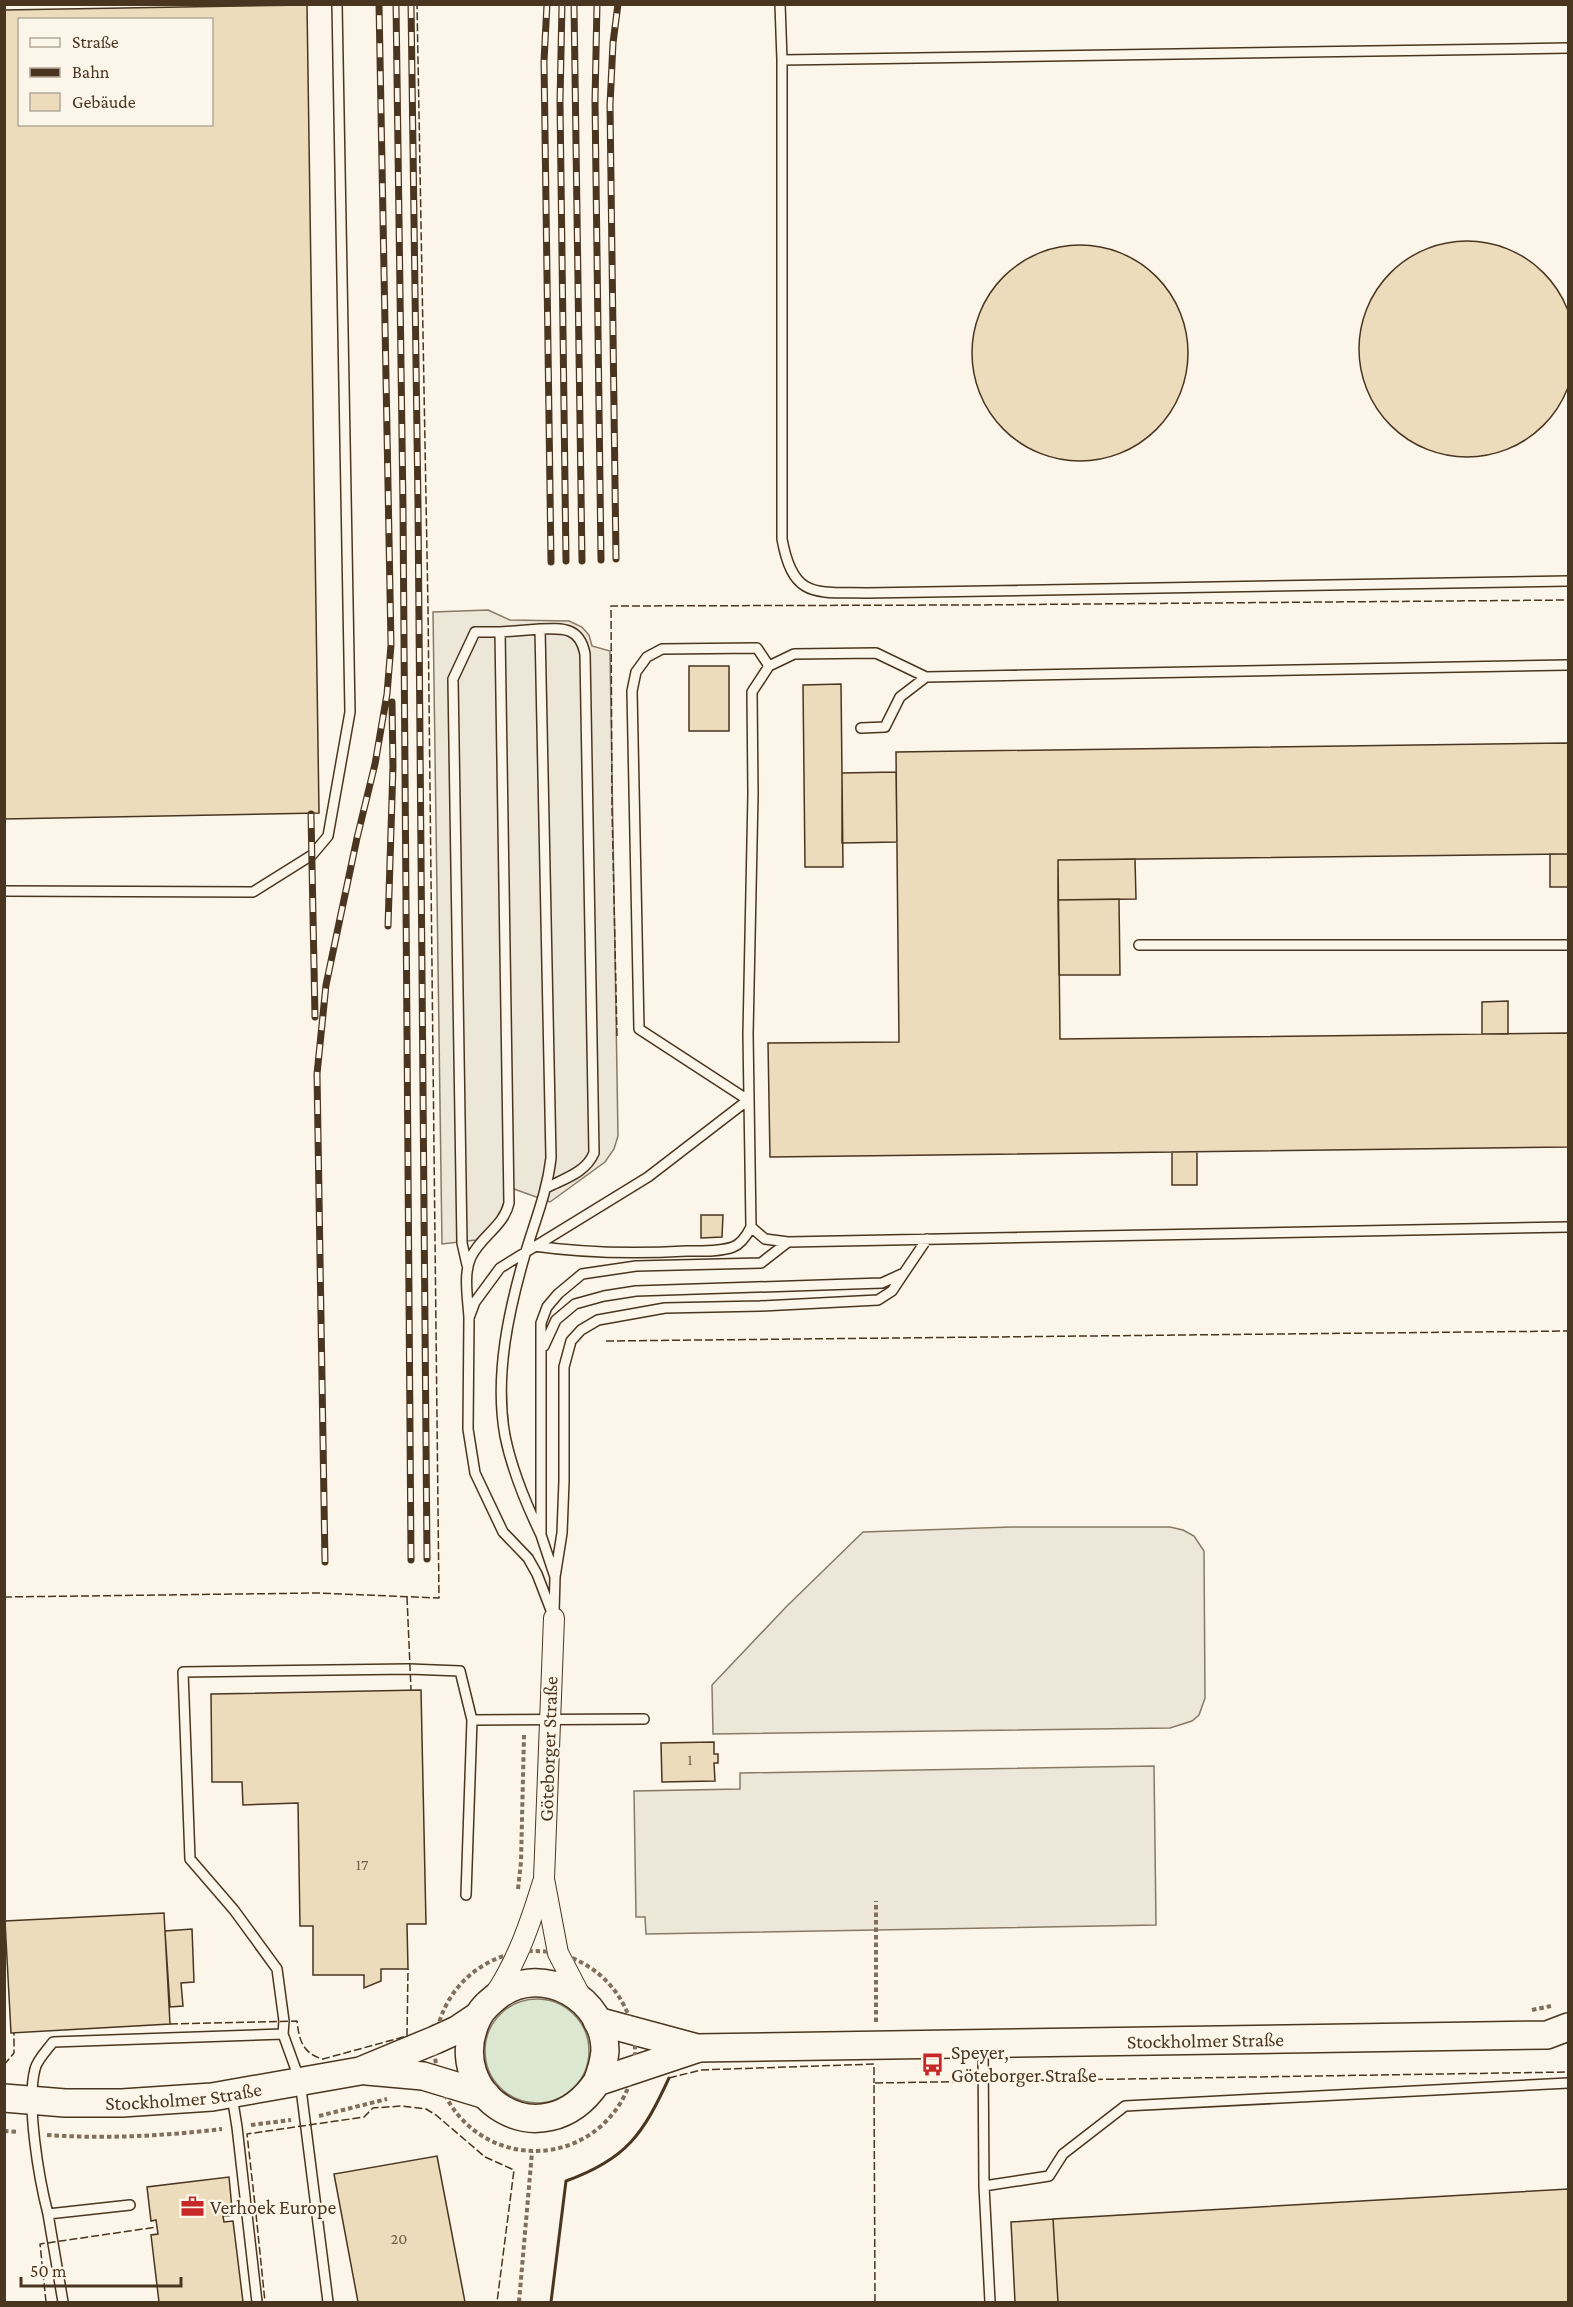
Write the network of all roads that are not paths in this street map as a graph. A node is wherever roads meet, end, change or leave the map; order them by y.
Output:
1 (337, 4) edge
2 (780, 4) edge
3 (1569, 48) edge
4 (782, 60) junction
5 (1569, 581) edge
6 (540, 629) junction
7 (500, 632) junction
8 (1569, 665) edge
9 (769, 666) junction
10 (926, 677) junction
11 (861, 728) dead end
12 (4, 891) edge
13 (1139, 945) dead end
14 (1569, 945) edge
15 (748, 1100) junction
16 (548, 1187) junction
17 (751, 1227) junction
18 (1569, 1227) edge
19 (927, 1239) junction
20 (788, 1242) junction
21 (530, 1248) junction
22 (468, 1268) junction
23 (904, 1273) junction
24 (469, 1318) junction
25 (541, 1357) junction
26 (541, 1535) junction
27 (555, 1577) junction
28 (554, 1618) junction
29 (644, 1719) dead end
30 (472, 1720) junction
31 (550, 1720) junction
32 (544, 1879) junction
33 (466, 1894) dead end
34 (485, 2008) junction
35 (590, 2011) junction
36 (1569, 2027) edge
37 (284, 2034) junction
38 (983, 2044) junction
39 (697, 2048) junction
40 (360, 2071) junction
41 (300, 2081) junction
42 (597, 2082) junction
43 (1569, 2083) edge
44 (231, 2094) junction
45 (486, 2096) junction
46 (4, 2098) edge
47 (32, 2100) junction
48 (984, 2186) junction
49 (130, 2205) dead end
50 (48, 2214) junction
51 (63, 2302) edge
52 (257, 2302) edge
53 (328, 2302) edge
54 (990, 2302) edge

1 - 12 lane
2 - 4 lane
3 - 4 lane
4 - 5 lane
6 - 7 lane
6 - 16 lane
6 - 16 lane
7 - 22 lane
7 - 22 lane
8 - 10 lane
9 - 10 lane
9 - 15 lane
9 - 15 lane
10 - 11 lane
13 - 14 lane
15 - 17 lane
15 - 21 lane
16 - 21 lane
17 - 20 lane
17 - 21 lane
18 - 19 lane
19 - 20 lane
19 - 23 lane
20 - 25 lane
21 - 24 lane
21 - 26 lane
22 - 24 lane
23 - 25 lane
23 - 27 lane
24 - 28 lane
25 - 26 lane
26 - 27 lane
27 - 28 lane
28 - 31 street, Göteborger Straße
29 - 31 lane
30 - 31 lane
30 - 33 lane
30 - 37 lane
31 - 32 street, Göteborger Straße
32 - 34 street, Göteborger Straße
32 - 35 street, Göteborger Straße
34 - 35 street, Stockholmer Straße
34 - 40 street, Stockholmer Straße
34 - 45 street, Stockholmer Straße
35 - 39 street, Stockholmer Straße
35 - 42 street, Stockholmer Straße
36 - 38 street, Stockholmer Straße
37 - 41 lane
37 - 47 lane
38 - 39 street, Stockholmer Straße
38 - 48 lane
39 - 42 street, Stockholmer Straße
40 - 41 street, Stockholmer Straße
40 - 45 street, Stockholmer Straße
41 - 44 street, Stockholmer Straße
41 - 53 lane
42 - 45 street, Stockholmer Straße
43 - 48 lane
44 - 47 street, Stockholmer Straße
44 - 52 lane
46 - 47 street, Stockholmer Straße
47 - 50 lane
48 - 54 lane
49 - 50 lane
50 - 51 lane

